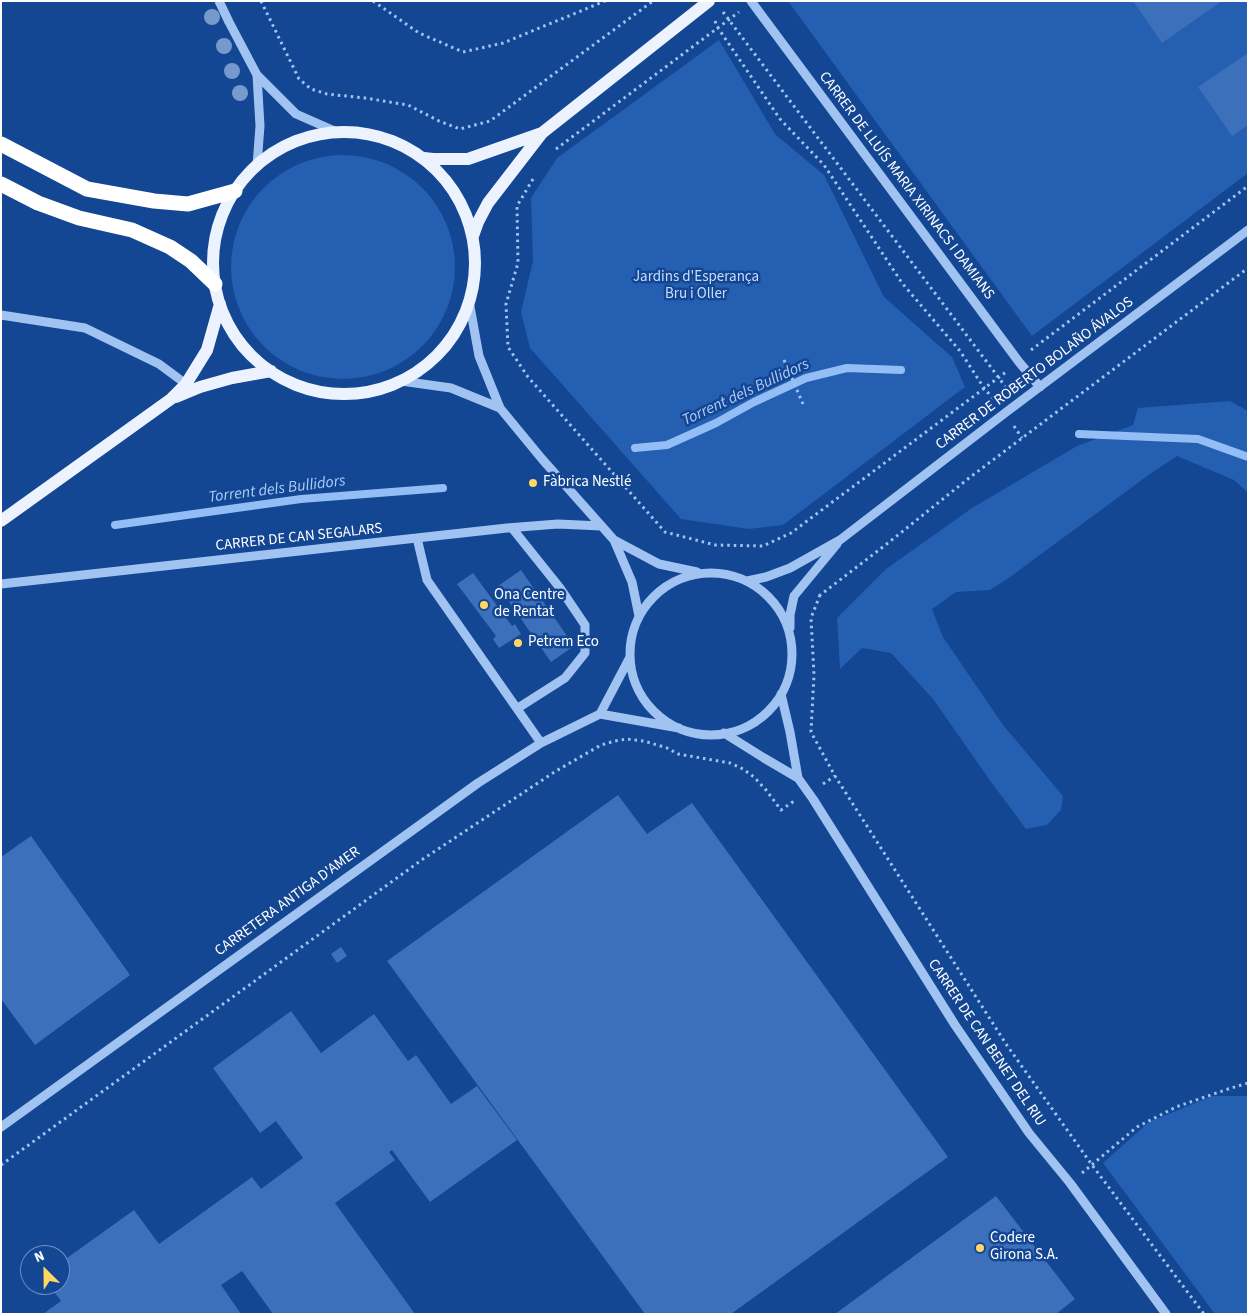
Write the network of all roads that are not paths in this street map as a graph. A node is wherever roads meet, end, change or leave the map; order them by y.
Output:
1 (219, 1) edge
2 (709, 2) edge
3 (751, 2) edge
4 (258, 75) junction
5 (337, 132) junction
6 (542, 133) junction
7 (1, 144) edge
8 (424, 158) junction
9 (257, 165) junction
10 (1, 184) edge
11 (235, 191) junction
12 (1248, 230) edge
13 (473, 236) junction
14 (215, 284) junction
15 (469, 301) junction
16 (220, 304) junction
17 (1, 315) edge
18 (271, 371) junction
19 (400, 381) junction
20 (186, 384) junction
21 (1040, 387) junction
22 (172, 399) junction
23 (500, 408) junction
24 (1, 521) edge
25 (601, 526) junction
26 (512, 528) junction
27 (417, 538) junction
28 (614, 540) junction
29 (840, 540) junction
30 (702, 573) junction
31 (747, 581) junction
32 (1, 584) edge
33 (639, 616) junction
34 (790, 638) junction
35 (630, 657) junction
36 (781, 694) junction
37 (518, 708) junction
38 (600, 714) junction
39 (678, 728) junction
40 (724, 733) junction
41 (541, 743) junction
42 (798, 778) junction
43 (1, 1127) edge
44 (1166, 1314) edge

1 - 4 street
2 - 6 main road
3 - 21 street, CARRER DE LLUÍS MARIA XIRINACS I DAMIANS
4 - 5 street
4 - 9 street
5 - 8 main road
5 - 9 main road
6 - 8 main road
6 - 13 main road
7 - 11 highway
8 - 13 main road
9 - 11 main road
10 - 14 highway
11 - 14 main road
12 - 21 street, CARRER DE ROBERTO BOLAÑO ÁVALOS
13 - 15 main road
14 - 16 main road
15 - 19 main road
15 - 23 street
16 - 18 main road
16 - 20 main road
17 - 20 street
18 - 19 main road
18 - 22 main road
19 - 23 street
20 - 22 main road
21 - 29 street, CARRER DE ROBERTO BOLAÑO ÁVALOS
22 - 24 main road
23 - 25 street
25 - 26 street, CARRER DE CAN SEGALARS
25 - 28 street
26 - 27 street, CARRER DE CAN SEGALARS
26 - 37 street
27 - 32 street, CARRER DE CAN SEGALARS
27 - 37 street
28 - 30 street
28 - 33 street
29 - 31 street, CARRER DE ROBERTO BOLAÑO ÁVALOS
29 - 34 street, CARRER DE ROBERTO BOLAÑO ÁVALOS
30 - 31 street
30 - 33 street
31 - 34 street
33 - 35 street
34 - 36 street
35 - 38 street
35 - 39 street
36 - 40 street
36 - 42 street, CARRER DE CAN BENET DEL RIU
37 - 41 street
38 - 39 street
38 - 41 street, CARRETERA ANTIGA D'AMER
39 - 40 street
40 - 42 street, CARRER DE CAN BENET DEL RIU
41 - 43 street, CARRETERA ANTIGA D'AMER
42 - 44 street, CARRER DE CAN BENET DEL RIU

